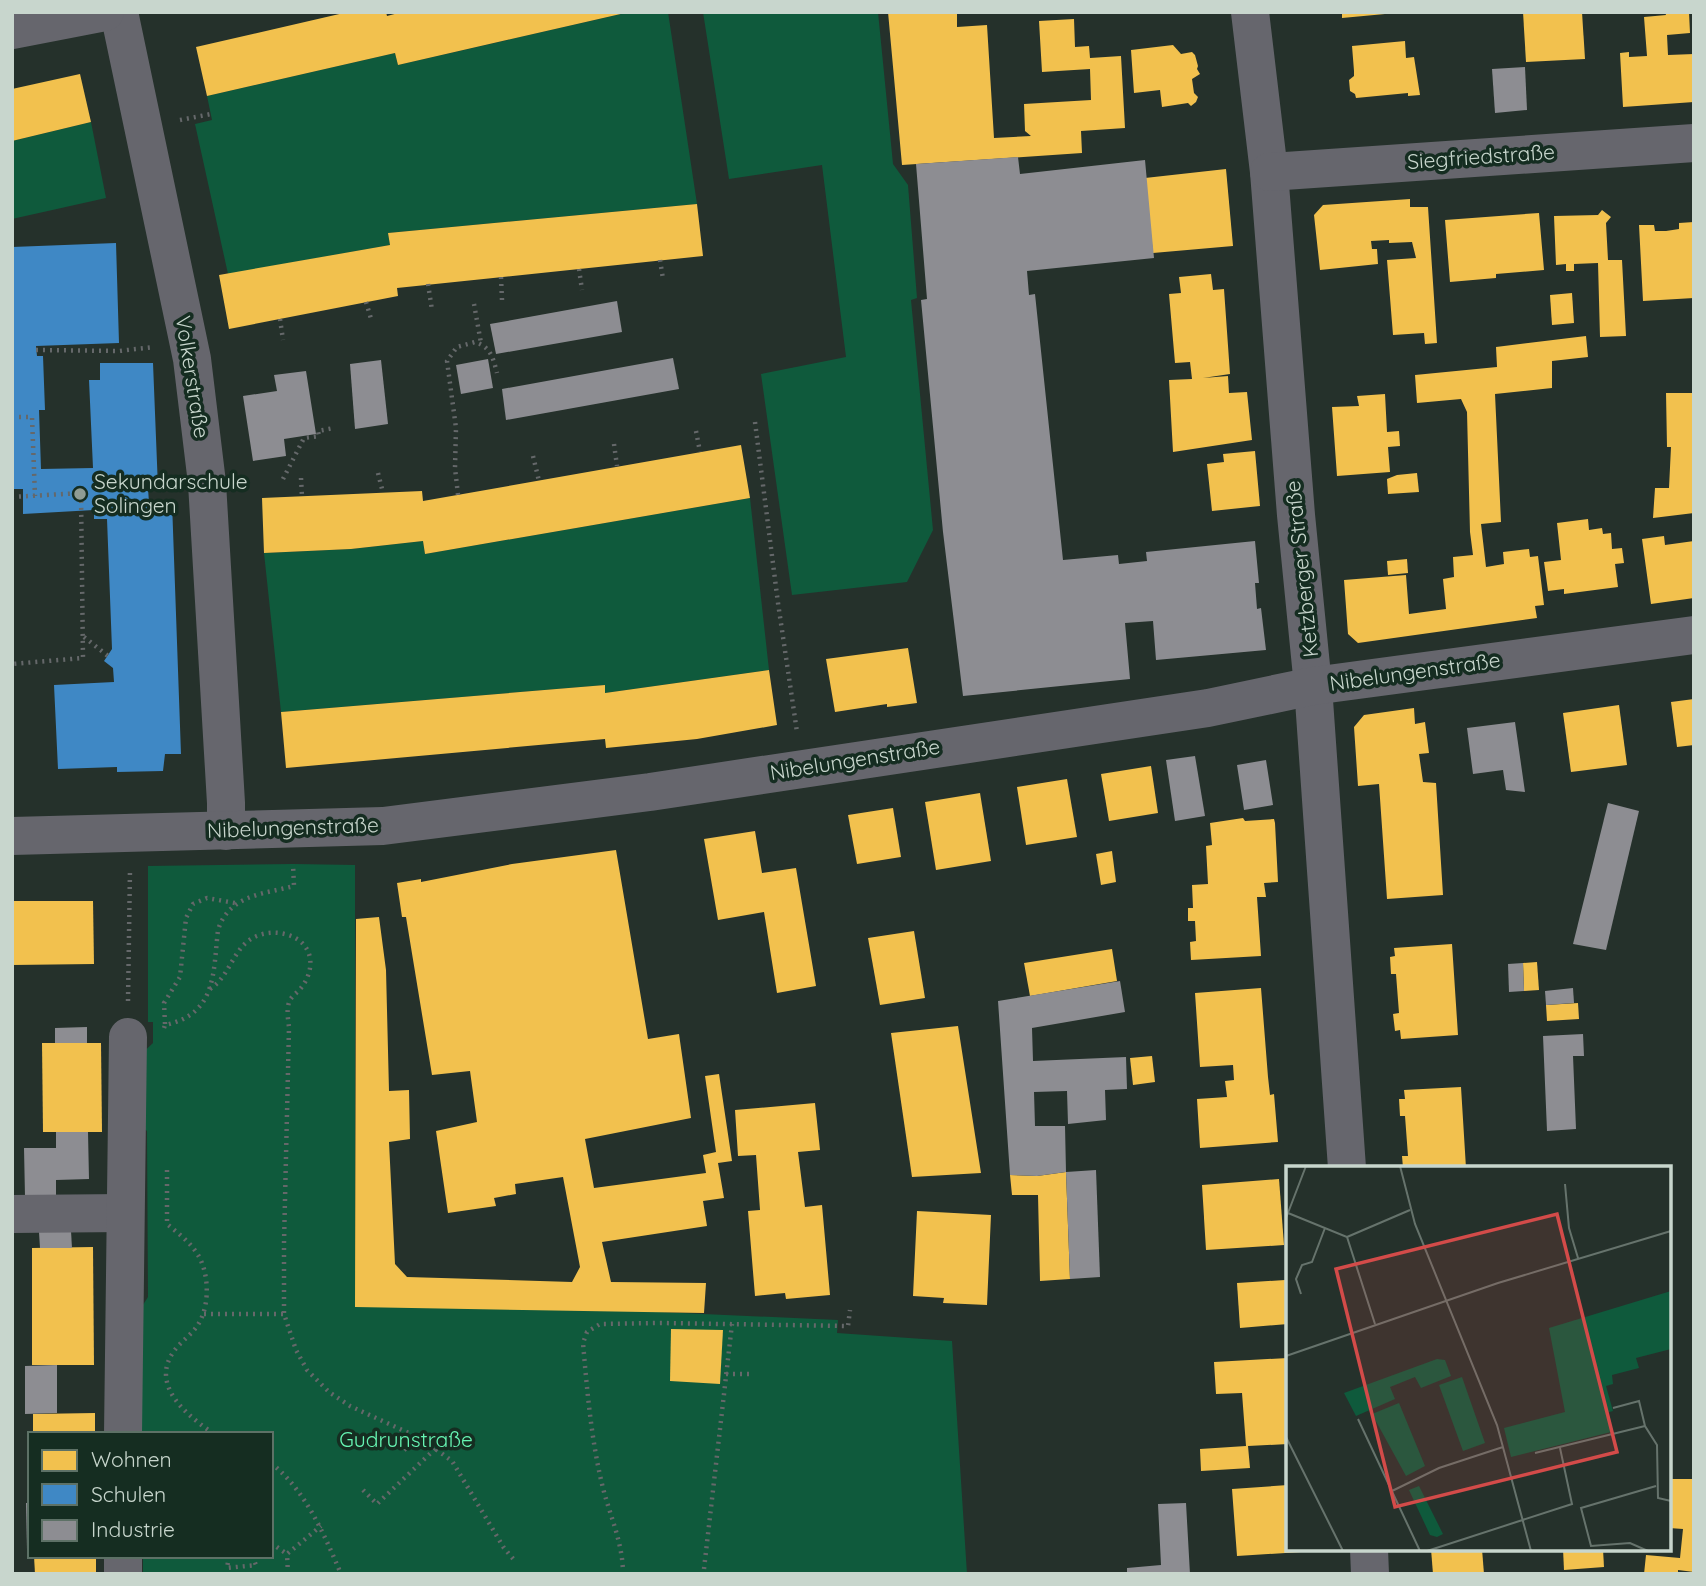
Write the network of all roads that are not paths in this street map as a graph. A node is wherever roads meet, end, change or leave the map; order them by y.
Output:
1 (105, 12) edge
2 (119, 12) edge
3 (1250, 12) edge
4 (12, 30) edge
5 (1694, 143) edge
6 (1269, 173) junction
7 (1694, 635) edge
8 (1313, 686) junction
9 (226, 831) junction
10 (12, 836) edge
11 (146, 1035) road end
12 (1347, 1166) edge
13 (125, 1213) junction
14 (12, 1214) edge
15 (123, 1432) edge
16 (1369, 1551) edge
17 (1370, 1574) edge

1 - 4 street
2 - 9 street, Volkerstraße
3 - 6 street, Ketzberger Straße
5 - 6 street, Siegfriedstraße
6 - 8 street, Ketzberger Straße
7 - 8 street, Nibelungenstraße
8 - 9 street, Nibelungenstraße
8 - 12 street, Ketzberger Straße
9 - 10 street, Nibelungenstraße
11 - 13 street
13 - 14 street
13 - 15 street
16 - 17 street

